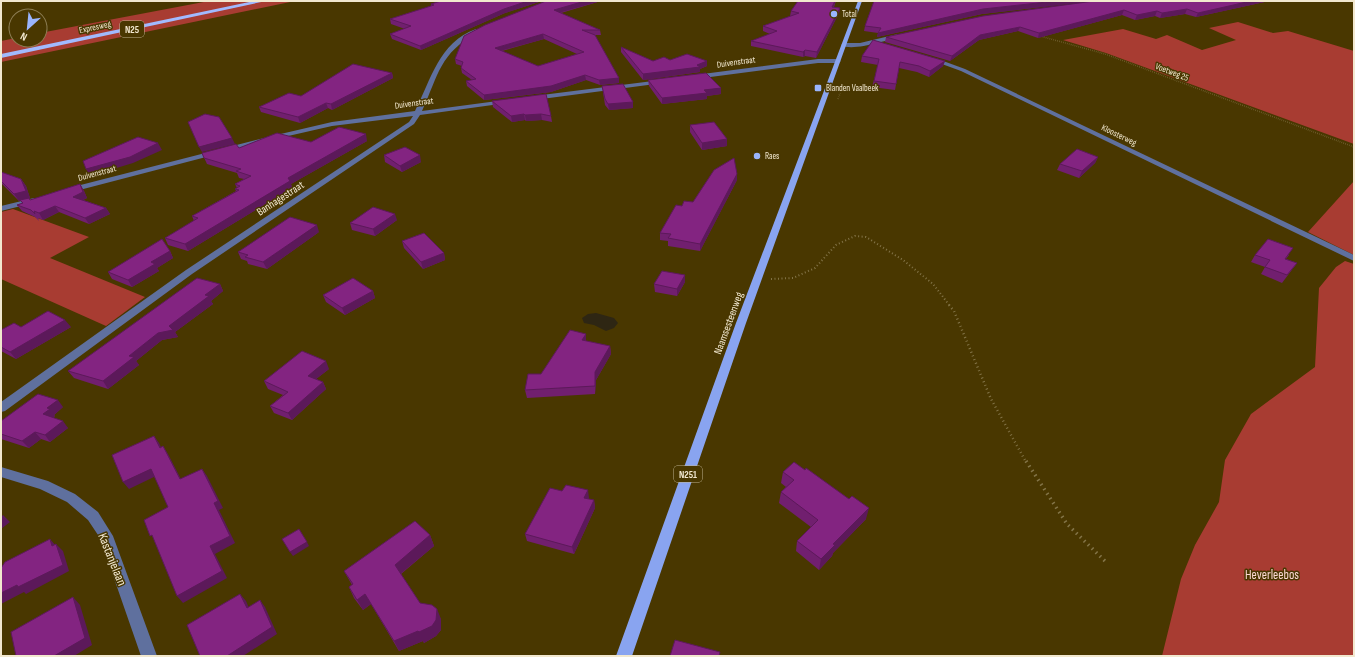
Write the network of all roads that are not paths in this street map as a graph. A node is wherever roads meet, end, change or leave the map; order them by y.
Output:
1 (236, 1) edge
2 (263, 1) edge
3 (860, 1) edge
4 (485, 27) edge
5 (908, 33) edge
6 (871, 42) junction
7 (844, 45) junction
8 (885, 46) edge
9 (1, 49) edge
10 (1, 56) edge
11 (926, 57) edge
12 (838, 61) junction
13 (689, 78) edge
14 (667, 81) edge
15 (528, 99) edge
16 (512, 101) edge
17 (418, 112) junction
18 (60, 193) edge
19 (45, 197) edge
20 (1, 208) edge
21 (1354, 258) edge
22 (1, 408) edge
23 (1, 472) edge
24 (149, 656) edge
25 (624, 656) edge

1 - 9 highway, Expresweg / N25
2 - 10 highway, Expresweg / N25
3 - 7 main road, Naamsesteenweg / N251
4 - 17 street, Banhagestraat
5 - 6 street
6 - 7 street
6 - 8 street
7 - 12 main road, Naamsesteenweg / N251
11 - 21 street, Kloosterweg
12 - 13 street, Duivenstraat
12 - 25 main road, Naamsesteenweg / N251
14 - 15 street
16 - 17 street, Duivenstraat
17 - 18 street, Duivenstraat
17 - 22 street, Banhagestraat
19 - 20 street
23 - 24 street, Kastanjelaan

